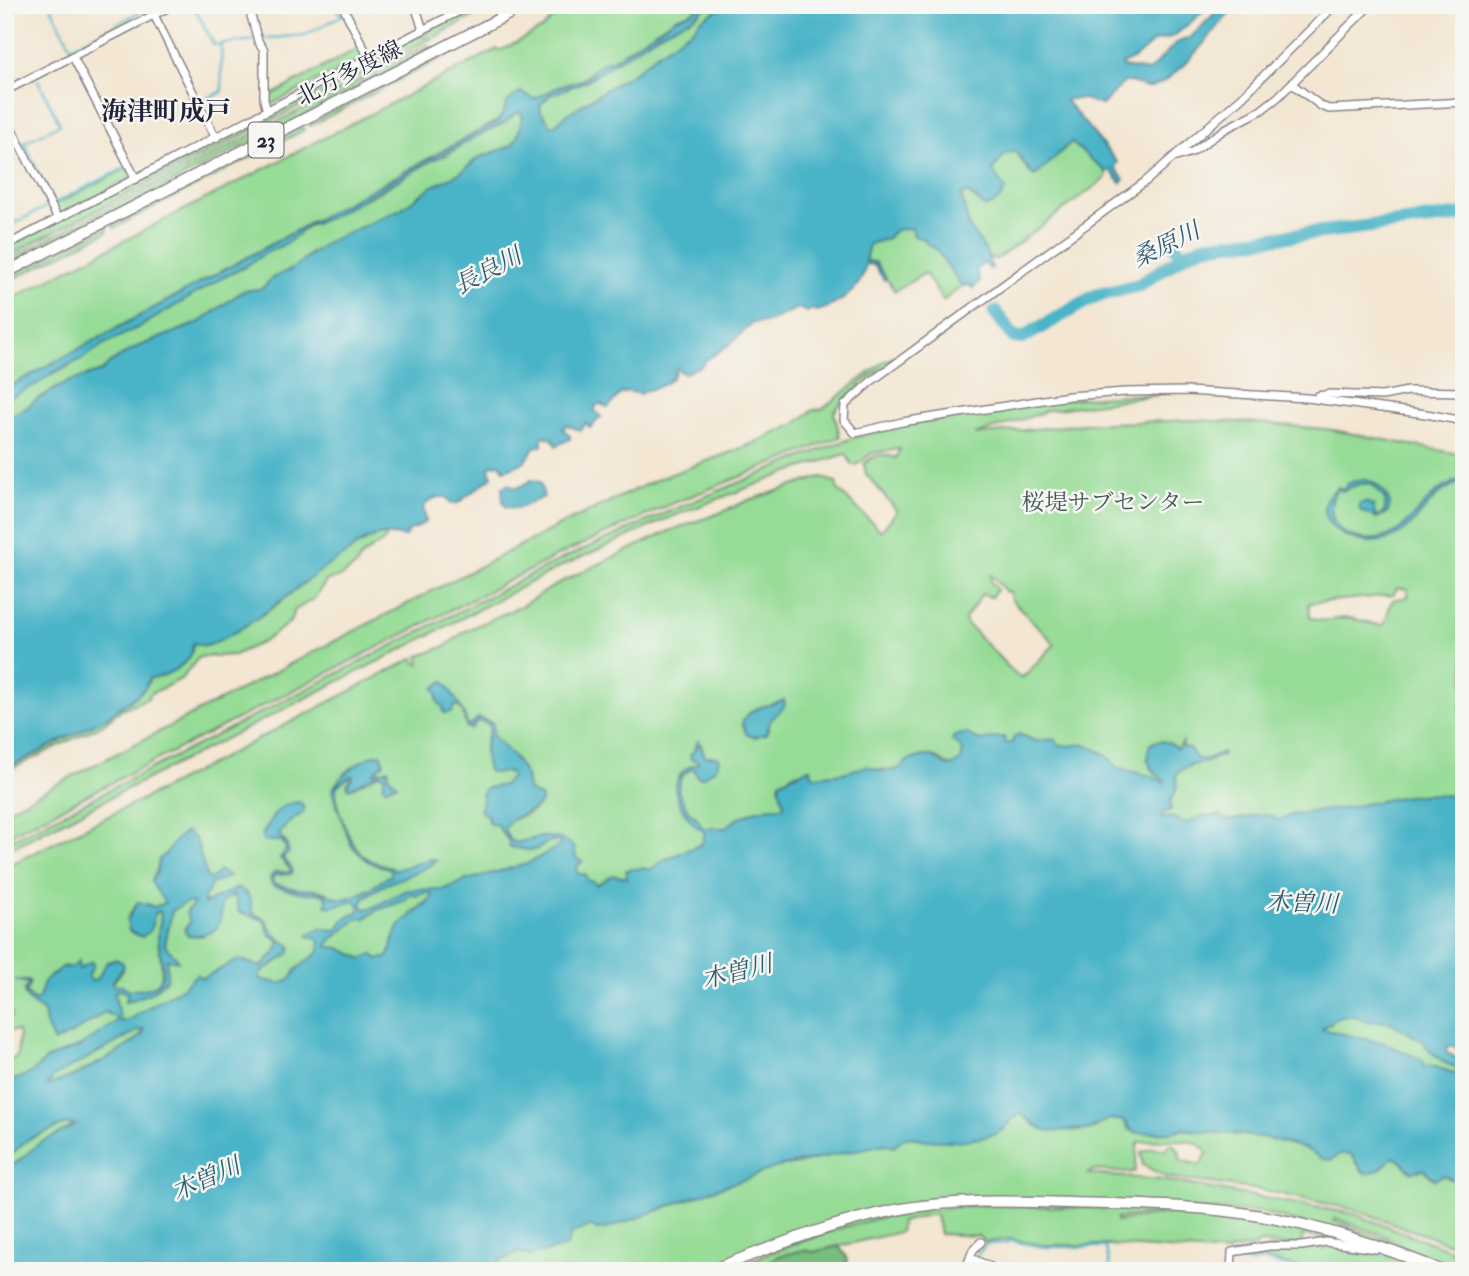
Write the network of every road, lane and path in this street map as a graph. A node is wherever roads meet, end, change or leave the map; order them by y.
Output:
1 (149, 5) edge
2 (173, 5) edge
3 (248, 5) edge
4 (342, 5) edge
5 (415, 5) edge
6 (471, 5) edge
7 (526, 5) edge
8 (1335, 5) edge
9 (1370, 5) edge
10 (155, 15) junction
11 (423, 30) junction
12 (73, 57) junction
13 (369, 58) junction
14 (1292, 84) junction
15 (5, 91) edge
16 (1464, 102) edge
17 (267, 111) junction
18 (5, 116) edge
19 (216, 138) junction
20 (1172, 158) junction
21 (136, 179) junction
22 (58, 219) junction
23 (5, 246) edge
24 (5, 273) edge
25 (1464, 392) edge
26 (1307, 398) junction
27 (1464, 421) edge
28 (981, 1242) dead end
29 (1388, 1248) junction
30 (971, 1258) junction
31 (709, 1271) edge
32 (965, 1271) edge
33 (999, 1271) edge
34 (1231, 1271) edge
35 (1443, 1271) edge

1 - 10 street
2 - 10 street
3 - 17 street
4 - 13 street
5 - 11 street
6 - 11 street
7 - 24 street, 北方多度線 / 23
8 - 20 street
9 - 14 street
10 - 12 street
10 - 19 street
11 - 13 street
12 - 15 street
12 - 21 street
13 - 17 street
14 - 16 street
14 - 20 street
17 - 19 street
18 - 22 street
19 - 21 street
20 - 26 street
21 - 22 street
22 - 23 street
25 - 26 street
26 - 27 street
28 - 30 street
29 - 31 street
29 - 34 street
29 - 35 street
30 - 32 street
30 - 33 street

